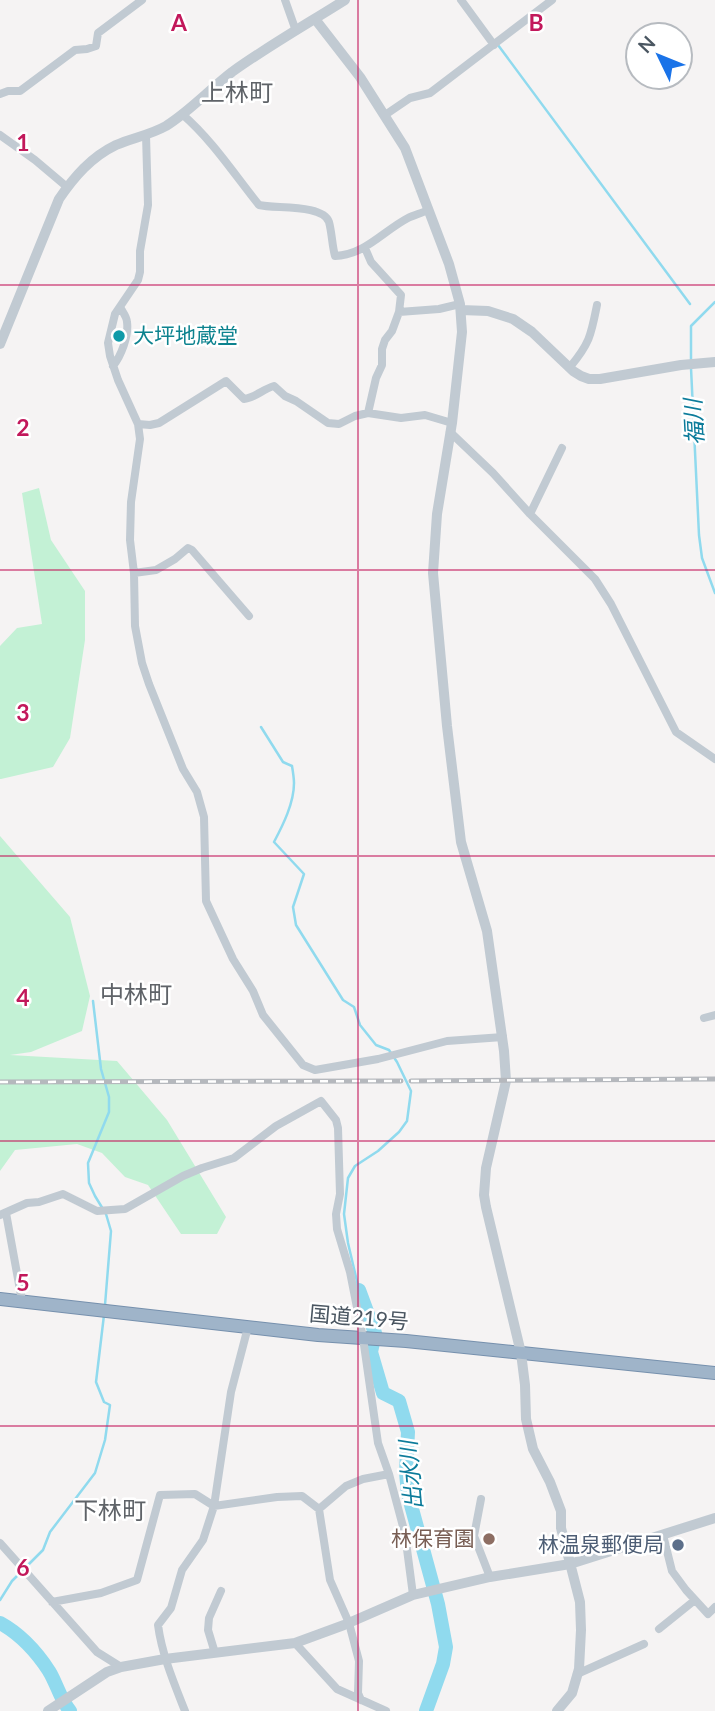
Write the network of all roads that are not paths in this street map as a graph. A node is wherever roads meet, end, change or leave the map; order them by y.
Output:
1 (142, 0) edge
2 (285, 0) edge
3 (345, 0) edge
4 (461, 0) edge
5 (552, 0) edge
6 (315, 19) junction
7 (296, 31) junction
8 (494, 45) junction
9 (0, 94) edge
10 (182, 114) junction
11 (385, 115) junction
12 (0, 135) edge
13 (146, 135) junction
14 (67, 187) junction
15 (428, 210) junction
16 (365, 248) junction
17 (597, 305) dead end
18 (120, 307) junction
19 (461, 307) junction
20 (399, 312) junction
21 (0, 344) edge
22 (715, 362) edge
23 (113, 366) junction
24 (570, 367) junction
25 (368, 413) junction
26 (138, 424) junction
27 (451, 427) junction
28 (562, 448) dead end
29 (530, 514) junction
30 (134, 573) junction
31 (249, 616) dead end
32 (715, 759) edge
33 (715, 1015) edge
34 (704, 1018) dead end
35 (503, 1037) junction
36 (3, 1214) edge
37 (0, 1299) edge
38 (22, 1301) junction
39 (248, 1327) junction
40 (363, 1338) junction
41 (521, 1353) junction
42 (715, 1373) edge
43 (389, 1474) junction
44 (481, 1499) dead end
45 (214, 1506) junction
46 (319, 1509) junction
47 (715, 1518) edge
48 (663, 1535) junction
49 (0, 1543) edge
50 (570, 1564) junction
51 (490, 1577) junction
52 (221, 1591) dead end
53 (413, 1595) junction
54 (695, 1600) junction
55 (52, 1602) junction
56 (715, 1607) edge
57 (349, 1623) junction
58 (659, 1629) dead end
59 (295, 1643) junction
60 (644, 1644) dead end
61 (215, 1653) junction
62 (165, 1659) junction
63 (121, 1667) junction
64 (577, 1674) junction
65 (361, 1700) junction
66 (48, 1711) edge
67 (185, 1711) edge
68 (386, 1711) edge
69 (557, 1711) edge

1 - 9 street
2 - 7 street
3 - 6 street
4 - 8 street
5 - 8 street
6 - 7 street
6 - 11 street
7 - 10 street
8 - 11 street
10 - 13 street
10 - 16 street
11 - 15 street
12 - 14 street
13 - 14 street
13 - 18 street
14 - 21 street
15 - 16 street
15 - 19 street
16 - 20 street
17 - 24 street
18 - 23 street
18 - 23 street
19 - 20 street
19 - 24 street
19 - 27 street
20 - 25 street
22 - 24 street
23 - 26 street
25 - 26 street
25 - 27 street
26 - 30 street
27 - 29 street
27 - 35 street
28 - 29 street
29 - 32 street
30 - 31 street
30 - 35 street
33 - 34 street
35 - 41 street
36 - 38 street
36 - 40 street
37 - 38 highway, 国道219号
38 - 39 highway, 国道219号
39 - 40 highway, 国道219号
39 - 45 street
40 - 41 highway, 国道219号
40 - 43 street
41 - 42 highway, 国道219号
41 - 50 street
43 - 46 street
43 - 53 street
44 - 51 street
45 - 46 street
45 - 55 street
45 - 62 street
46 - 57 street
47 - 48 street
48 - 50 street
48 - 54 street
49 - 55 street
50 - 51 street
50 - 64 street
51 - 53 street
52 - 61 street
53 - 57 street
54 - 56 street
54 - 58 street
55 - 63 street
57 - 59 street
57 - 65 street
59 - 61 street
59 - 65 street
60 - 64 street
61 - 62 street
62 - 63 street
62 - 67 street
63 - 66 street
64 - 69 street
65 - 68 street

